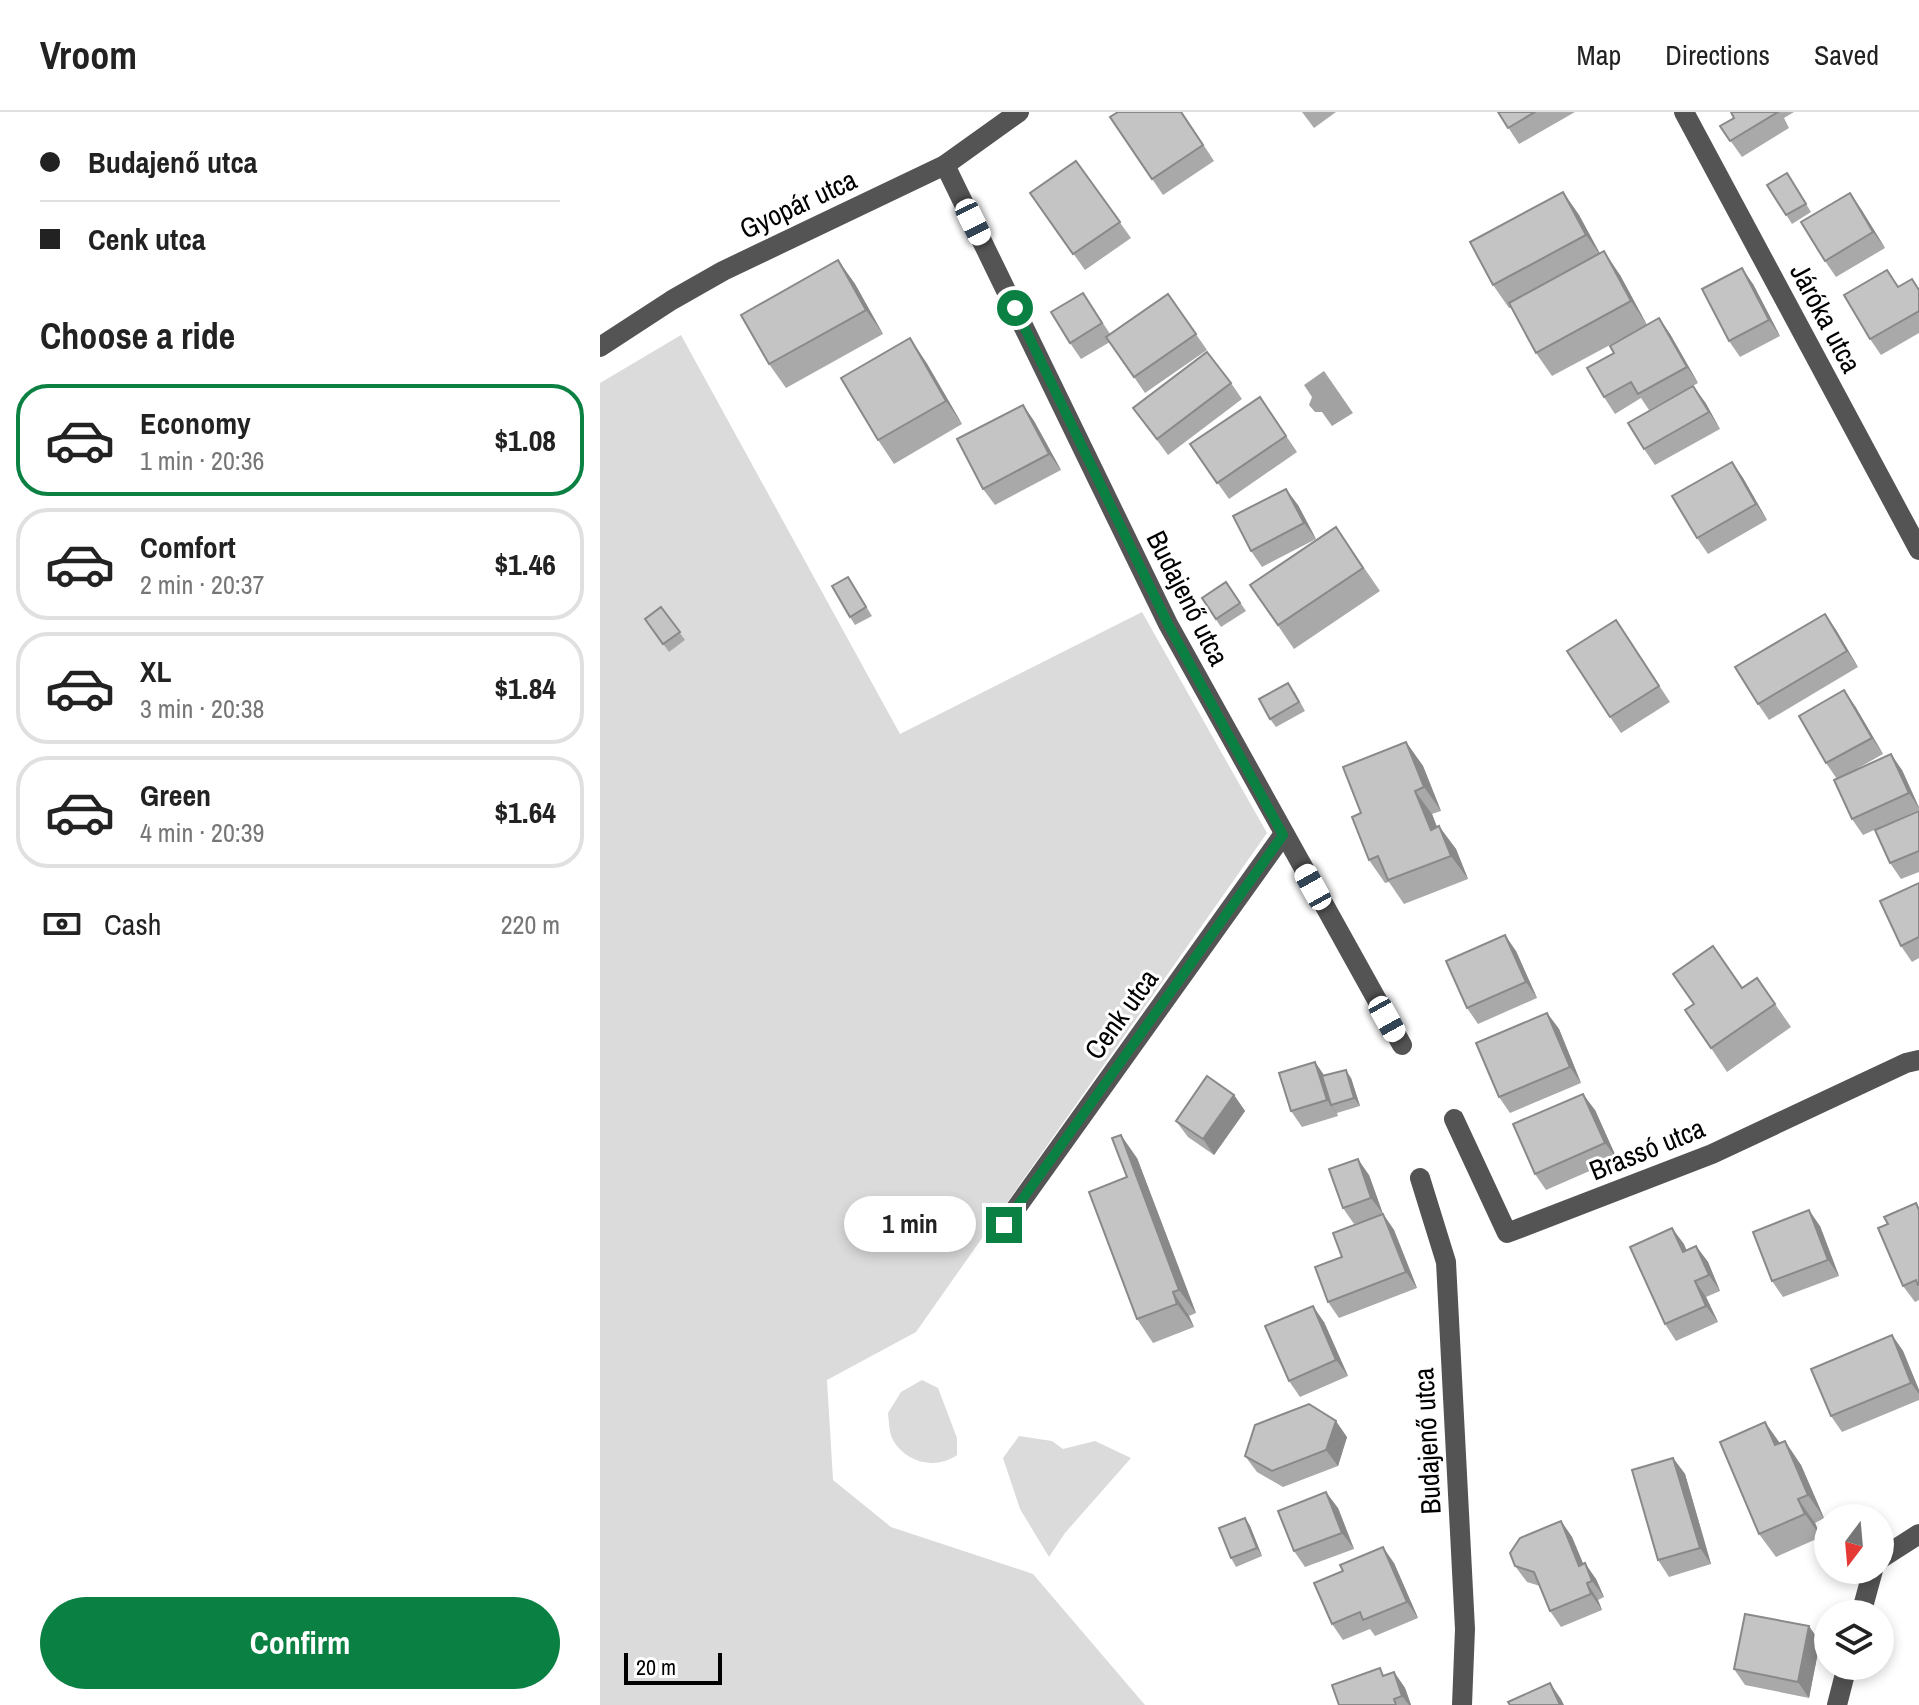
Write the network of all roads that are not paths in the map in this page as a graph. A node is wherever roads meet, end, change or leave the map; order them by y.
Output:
1 (1019, 112) edge
2 (1684, 112) edge
3 (945, 165) junction
4 (600, 347) edge
5 (1919, 550) edge
6 (1283, 835) junction
7 (1402, 1045) dead end
8 (1919, 1060) edge
9 (1454, 1119) dead end
10 (1420, 1178) dead end
11 (1004, 1225) dead end
12 (1919, 1534) edge
13 (1894, 1550) edge
14 (1843, 1680) edge
15 (1462, 1705) edge
16 (1837, 1705) edge

1 - 3 street, Gyopár utca
2 - 5 street, Járóka utca
3 - 4 street, Gyopár utca
3 - 6 street, Budajenő utca
6 - 7 street, Budajenő utca
6 - 11 street, Cenk utca
8 - 9 street, Brassó utca
10 - 15 street, Budajenő utca
12 - 13 street
14 - 16 street

